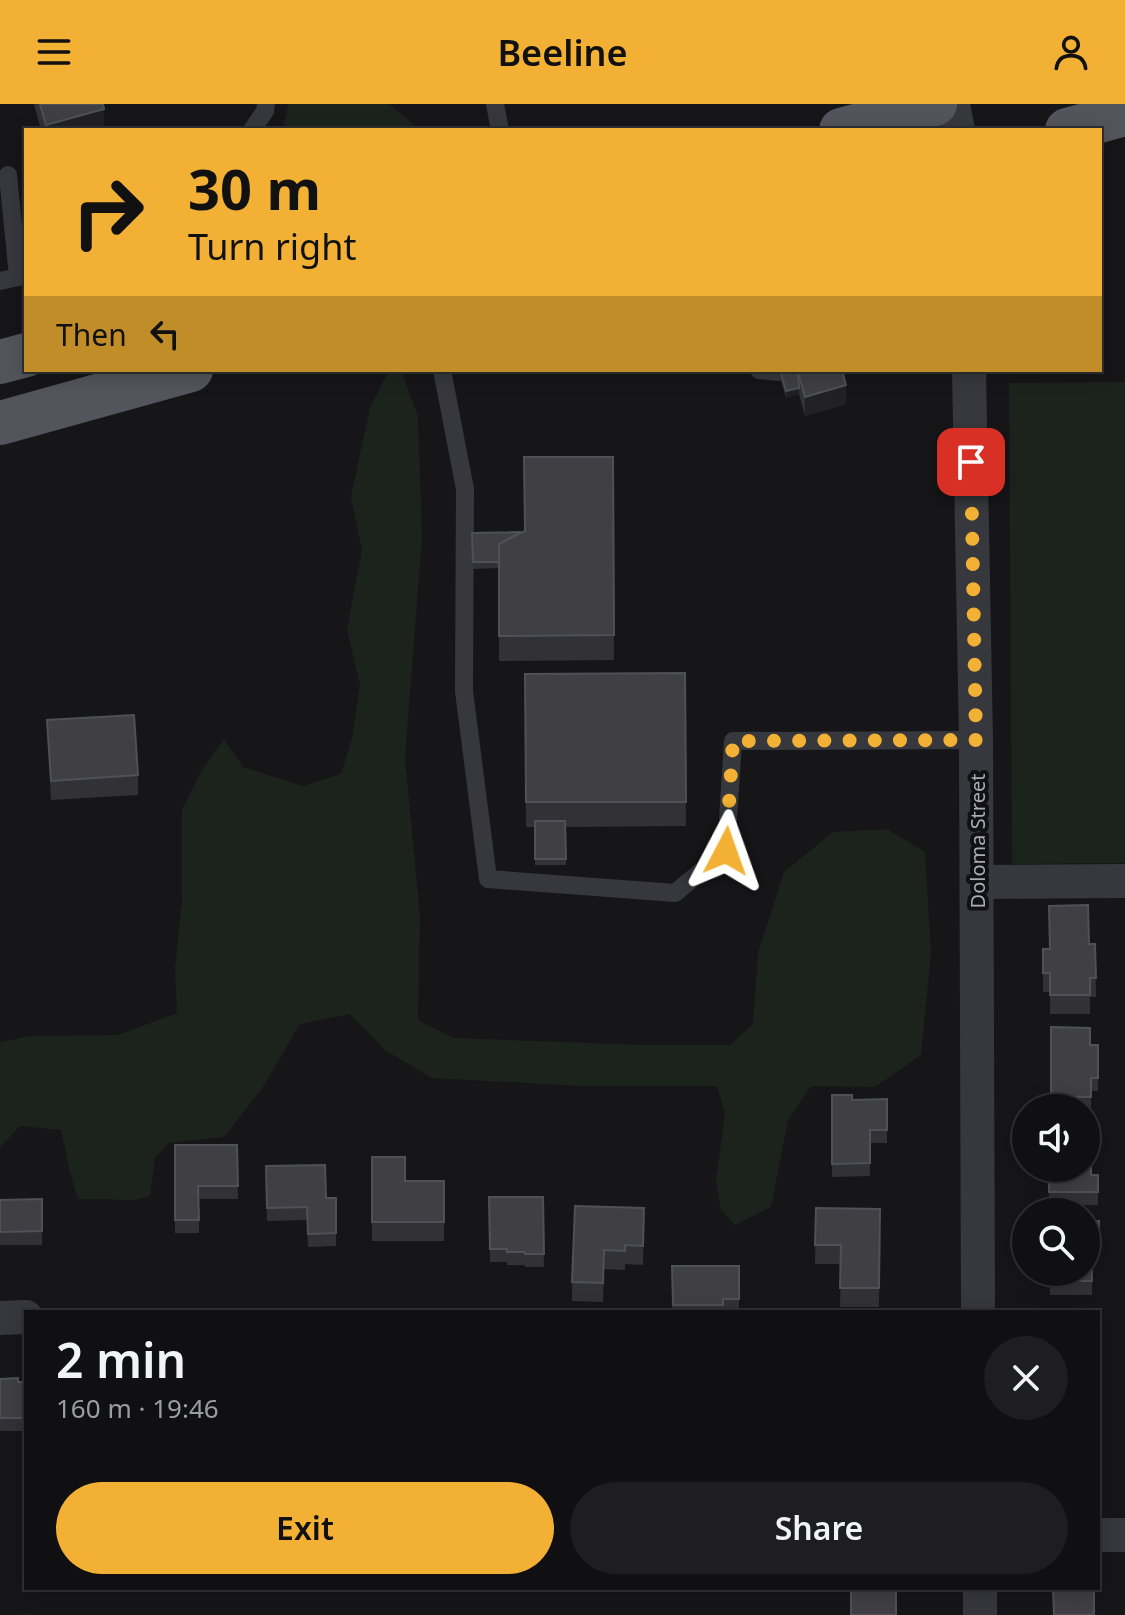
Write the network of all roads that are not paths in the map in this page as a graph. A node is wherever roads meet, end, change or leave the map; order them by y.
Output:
1 (266, 104) edge
2 (495, 104) edge
3 (953, 104) edge
4 (915, 107) edge
5 (1125, 114) edge
6 (253, 128) edge
7 (500, 128) edge
8 (847, 128) edge
9 (958, 128) edge
10 (1074, 128) edge
11 (11, 175) edge
12 (0, 281) edge
13 (24, 356) edge
14 (0, 362) edge
15 (184, 372) edge
16 (442, 372) edge
17 (969, 372) edge
18 (0, 423) edge
19 (976, 740) junction
20 (1125, 881) edge
21 (977, 882) junction
22 (978, 1310) edge
23 (24, 1317) edge
24 (0, 1318) edge
25 (1100, 1535) edge
26 (1125, 1535) edge
27 (980, 1590) edge
28 (980, 1615) edge

1 - 6 lane
2 - 7 lane
3 - 9 street
4 - 8 main road
5 - 10 main road
11 - 12 lane
13 - 14 main road
15 - 18 main road
16 - 19 lane
17 - 19 street, Doloma Street
19 - 21 street, Doloma Street
20 - 21 street
21 - 22 street, Doloma Street
23 - 24 street
25 - 26 street
27 - 28 street

